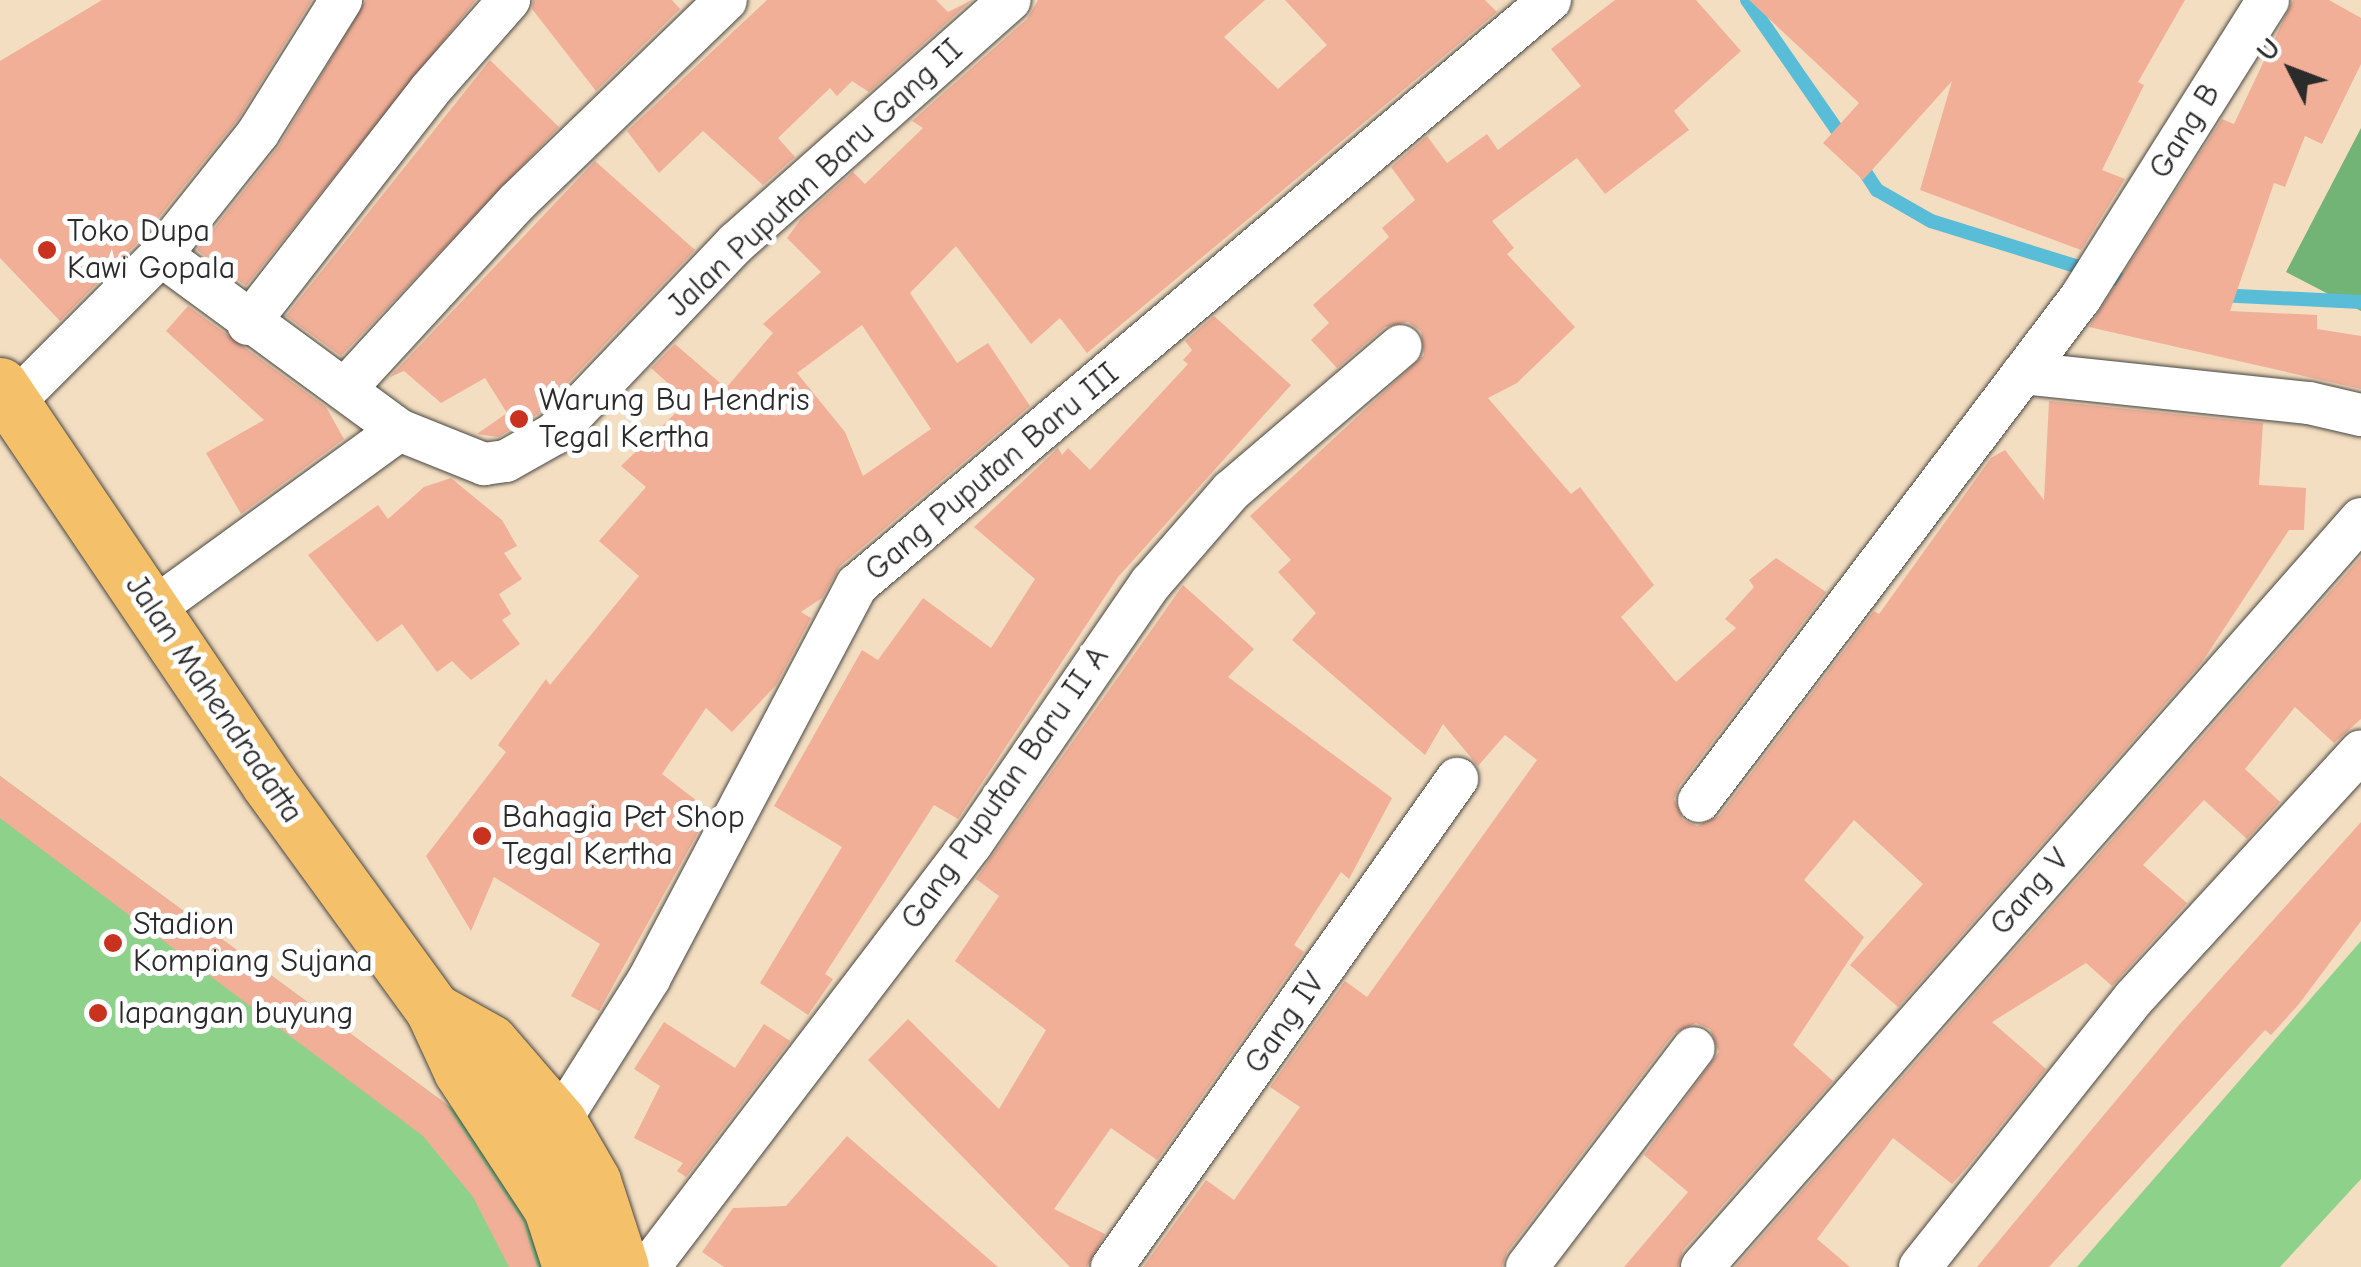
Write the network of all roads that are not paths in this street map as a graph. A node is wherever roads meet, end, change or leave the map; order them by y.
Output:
1 (341, 0) edge
2 (509, 0) edge
3 (726, 0) edge
4 (1010, 0) edge
5 (1550, 0) edge
6 (2268, 0) edge
7 (160, 255) junction
8 (248, 324) junction
9 (1401, 346) dead end
10 (2023, 373) junction
11 (345, 389) junction
12 (6, 394) edge
13 (2361, 415) edge
14 (399, 430) junction
15 (2361, 518) edge
16 (153, 609) junction
17 (2361, 750) edge
18 (1457, 779) dead end
19 (1698, 802) dead end
20 (434, 1010) junction
21 (1694, 1048) dead end
22 (559, 1122) junction
23 (570, 1267) edge
24 (621, 1267) edge
25 (649, 1267) edge
26 (1112, 1267) edge
27 (1527, 1267) edge
28 (1702, 1267) edge
29 (1920, 1267) edge

1 - 7 street
2 - 8 street
3 - 11 street
4 - 14 street, Jalan Puputan Baru Gang II
5 - 22 street, Gang Puputan Baru III
6 - 10 street, Gang B
7 - 8 street
7 - 12 street
8 - 11 street
9 - 25 street, Gang Puputan Baru II A
10 - 13 street
10 - 19 street, Gang B
11 - 14 street
12 - 16 highway, Jalan Mahendradatta
14 - 16 street
15 - 28 street, Gang V
16 - 20 highway, Jalan Mahendradatta
17 - 29 street
18 - 26 street, Gang IV
20 - 22 highway, Jalan Mahendradatta
20 - 23 highway, Jalan Mahendradatta
21 - 27 street
22 - 24 highway, Jalan Mahendradatta

